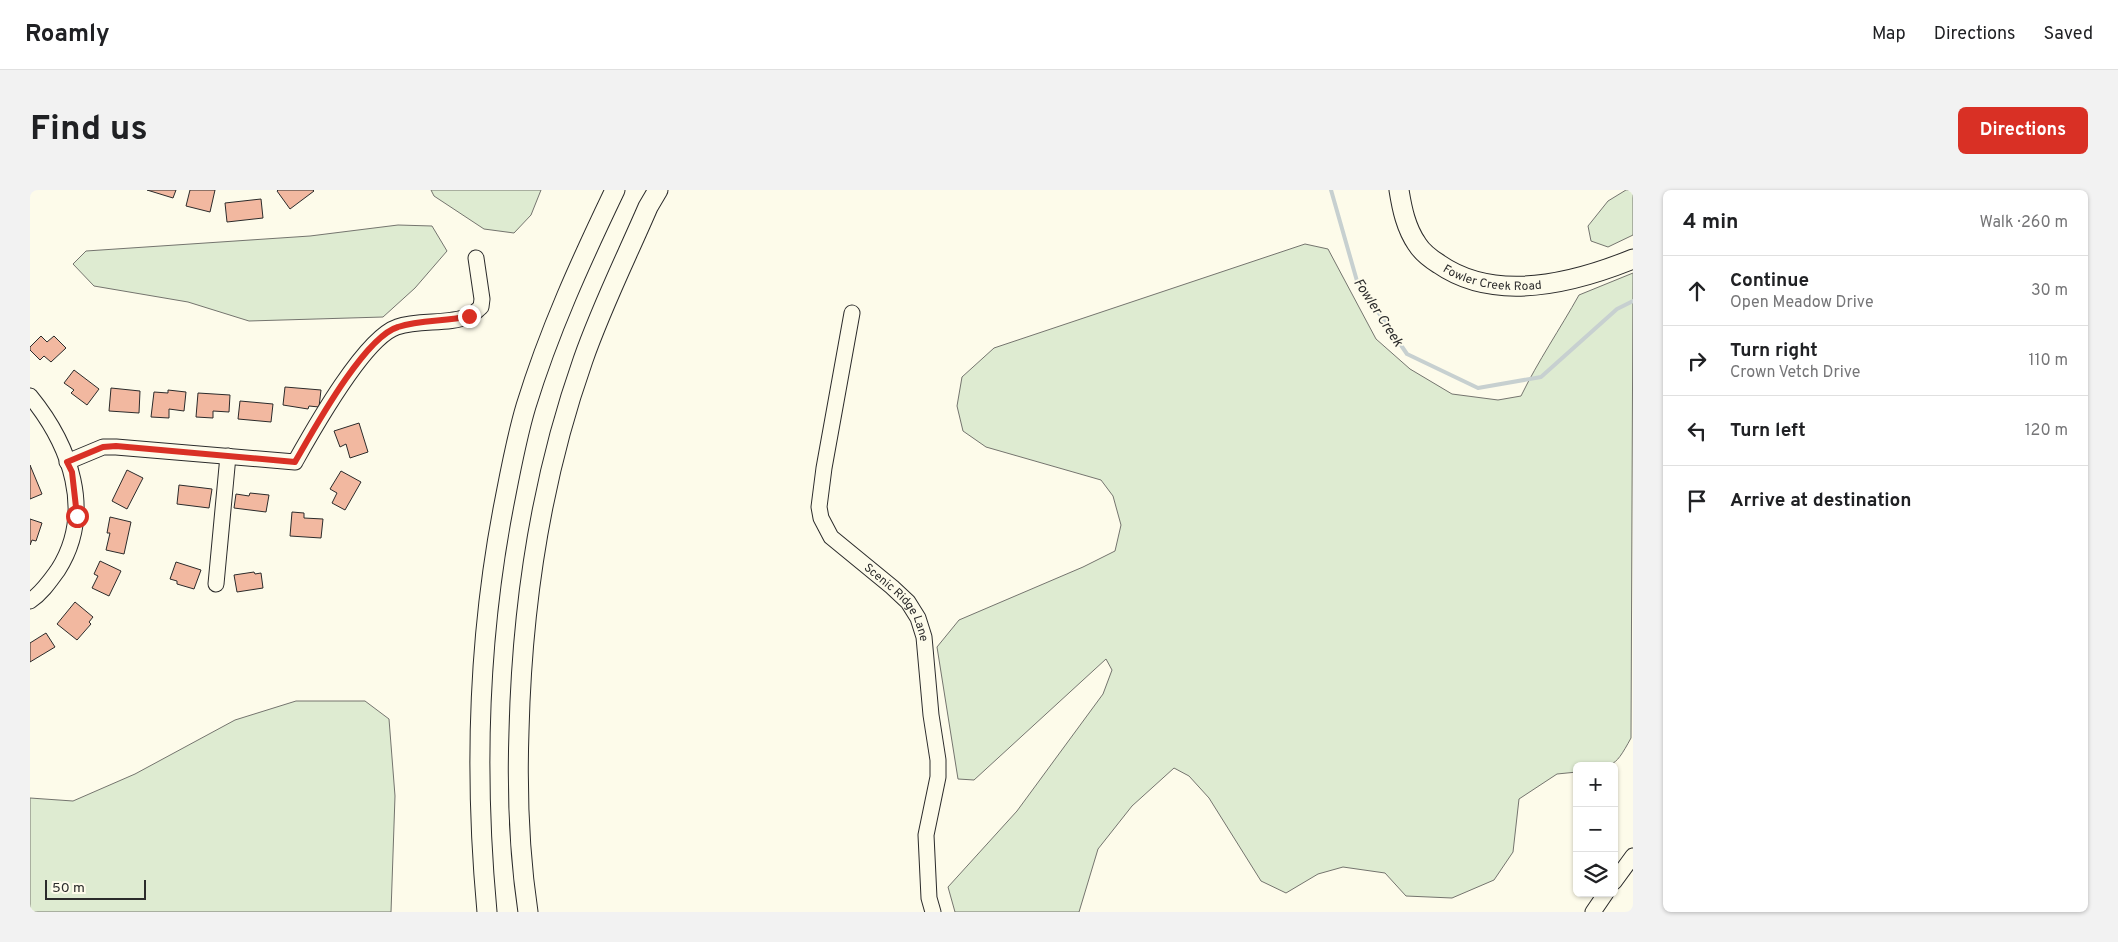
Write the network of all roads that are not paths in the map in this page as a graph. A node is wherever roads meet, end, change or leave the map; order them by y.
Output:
1 (615, 190) edge
2 (658, 190) edge
3 (1399, 190) edge
4 (476, 258) dead end
5 (1633, 259) edge
6 (852, 313) dead end
7 (30, 396) edge
8 (228, 456) junction
9 (67, 462) junction
10 (216, 584) dead end
11 (30, 601) edge
12 (1633, 856) edge
13 (1618, 877) edge
14 (1603, 897) edge
15 (487, 912) edge
16 (528, 912) edge
17 (933, 912) edge
18 (1593, 912) edge

1 - 15 main road
2 - 16 main road
3 - 5 main road, Fowler Creek Road
4 - 8 street
6 - 17 street, Scenic Ridge Lane
7 - 9 street
8 - 9 street
8 - 10 street
9 - 11 street
12 - 13 street
14 - 18 street

